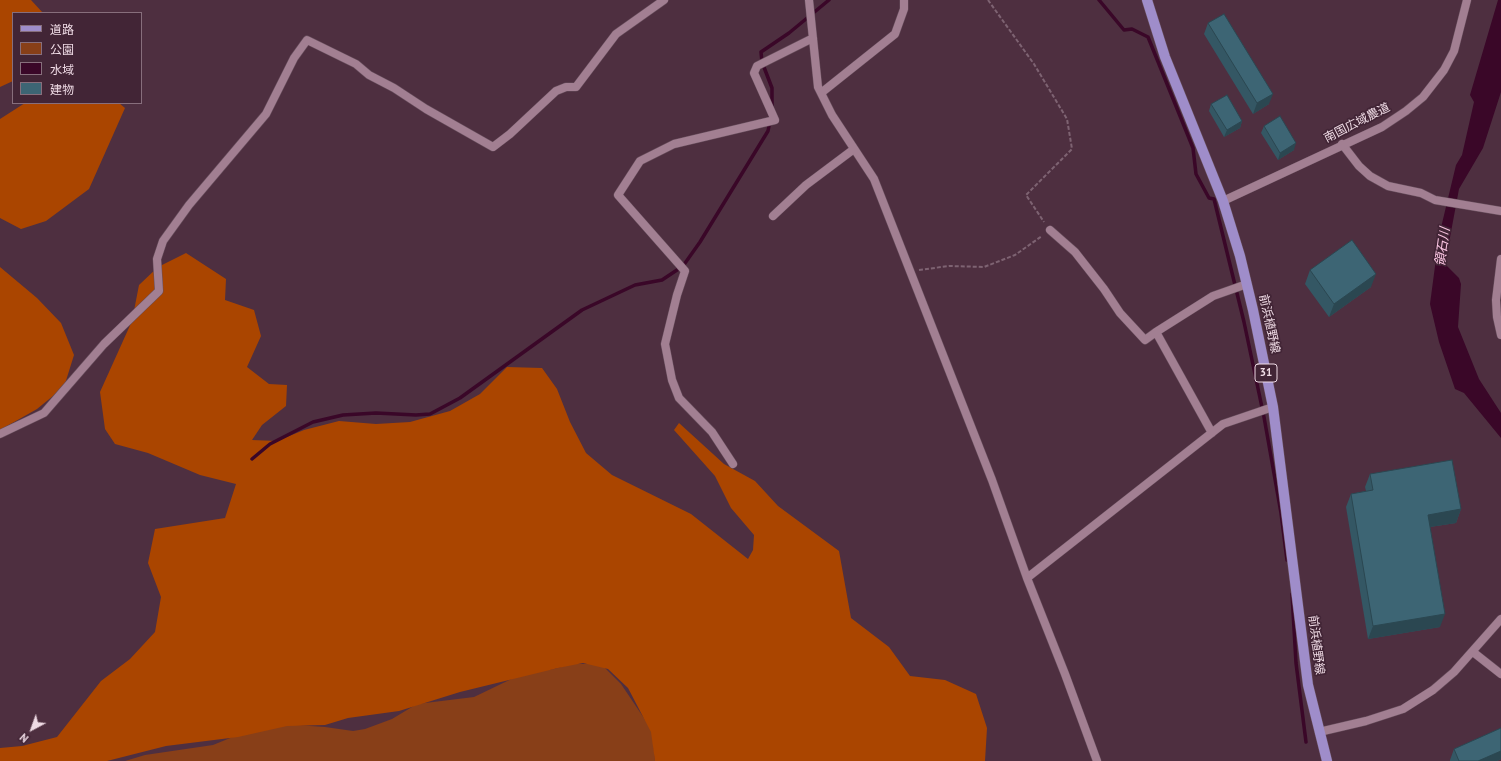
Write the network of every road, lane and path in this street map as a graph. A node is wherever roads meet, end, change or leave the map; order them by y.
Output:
1 (664, 0) edge
2 (809, 0) edge
3 (904, 0) edge
4 (988, 0) edge
5 (1147, 0) edge
6 (1466, 0) edge
7 (813, 38) junction
8 (821, 93) junction
9 (1342, 144) junction
10 (854, 149) junction
11 (1223, 201) junction
12 (1501, 211) edge
13 (773, 216) dead end
14 (1050, 230) junction
15 (1501, 259) edge
16 (910, 271) junction
17 (1247, 284) junction
18 (1156, 332) junction
19 (1501, 335) edge
20 (1273, 407) junction
21 (1212, 433) junction
22 (0, 434) edge
23 (733, 464) dead end
24 (1027, 578) junction
25 (1501, 619) edge
26 (1473, 652) junction
27 (1501, 674) edge
28 (1319, 732) junction
29 (1097, 761) edge
30 (1327, 761) edge

1 - 22 street
2 - 7 street
3 - 8 street
4 - 14 path
5 - 11 main road, 前浜植野線 / 31
6 - 9 street, 南国広域農道
7 - 8 street
7 - 23 street
8 - 10 street
9 - 11 street, 南国広域農道
9 - 12 street
10 - 13 street
10 - 16 street
11 - 17 main road, 前浜植野線 / 31
14 - 16 path
14 - 18 street
15 - 19 street
16 - 24 street
17 - 18 street
17 - 20 main road, 前浜植野線 / 31
18 - 21 street
20 - 21 street
20 - 28 main road, 前浜植野線 / 31
21 - 24 street
24 - 29 street
25 - 26 street
26 - 27 street
26 - 28 street
28 - 30 main road, 前浜植野線 / 31

